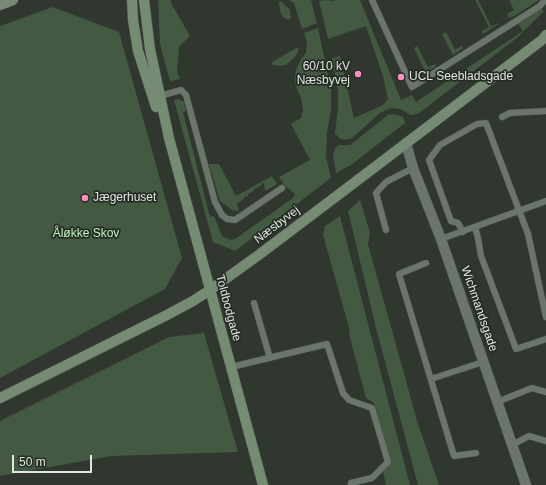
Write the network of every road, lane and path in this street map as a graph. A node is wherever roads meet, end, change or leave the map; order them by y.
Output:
1 (13, 0) edge
2 (132, 0) edge
3 (144, 0) edge
4 (372, 0) edge
5 (545, 0) edge
6 (0, 5) edge
7 (546, 35) edge
8 (160, 96) junction
9 (546, 111) edge
10 (502, 117) dead end
11 (169, 138) junction
12 (406, 143) junction
13 (413, 168) junction
14 (282, 188) dead end
15 (546, 202) edge
16 (520, 211) junction
17 (475, 228) junction
18 (386, 230) dead end
19 (463, 232) junction
20 (441, 239) junction
21 (426, 264) dead end
22 (210, 290) junction
23 (254, 304) dead end
24 (546, 317) edge
25 (546, 339) edge
26 (270, 358) junction
27 (483, 362) junction
28 (231, 367) junction
29 (431, 379) junction
30 (546, 392) edge
31 (0, 398) edge
32 (497, 402) junction
33 (546, 440) edge
34 (512, 445) junction
35 (476, 453) dead end
36 (263, 485) edge
37 (351, 485) edge
38 (525, 485) edge

1 - 6 street
2 - 11 street, Toldbodgade
3 - 8 street, Toldbodgade
4 - 5 lane
7 - 12 street, Næsbyvej
8 - 11 street, Toldbodgade
8 - 14 lane
9 - 10 lane
11 - 22 street, Toldbodgade
12 - 13 street, Wichmandsgade
12 - 22 street, Næsbyvej
13 - 18 lane
13 - 20 street, Wichmandsgade
15 - 16 lane
16 - 17 lane
16 - 19 lane
16 - 24 lane
17 - 19 lane
17 - 25 lane
19 - 20 lane
20 - 27 street, Wichmandsgade
21 - 29 lane
22 - 28 street, Toldbodgade
22 - 31 street, Næsbyvej
23 - 26 lane
26 - 28 lane
26 - 37 lane
27 - 29 lane
27 - 32 street, Wichmandsgade
28 - 36 street, Toldbodgade
29 - 35 lane
30 - 32 lane
32 - 34 street, Wichmandsgade
33 - 34 lane
34 - 38 street, Wichmandsgade

